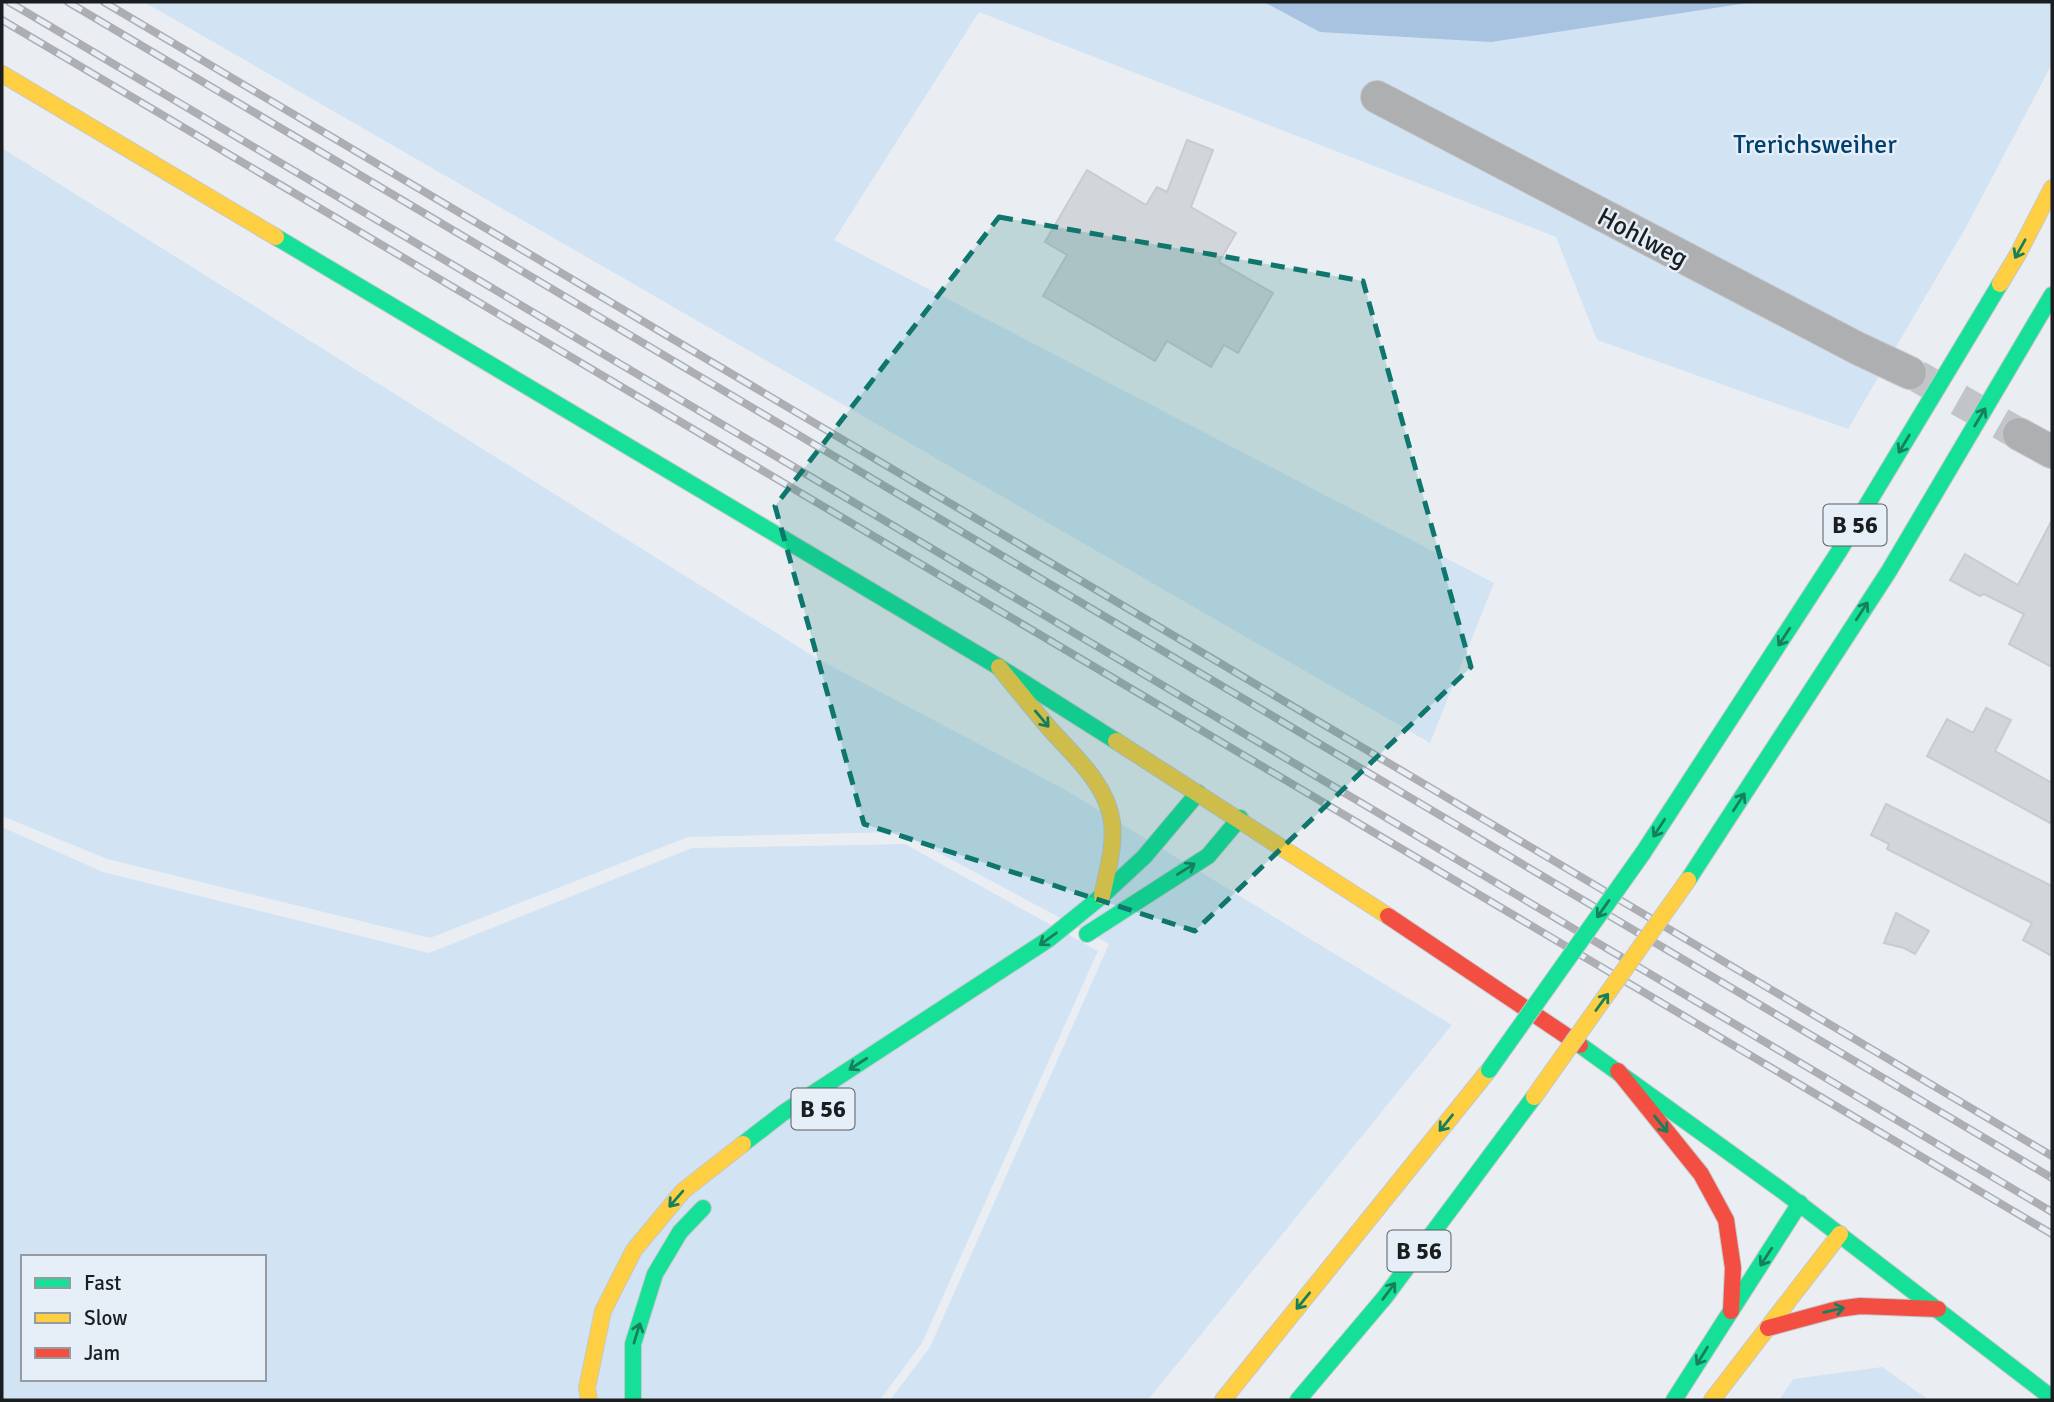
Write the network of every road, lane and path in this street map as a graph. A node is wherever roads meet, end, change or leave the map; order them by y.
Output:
1 (2, 74) edge
2 (1377, 97) dead end
3 (2052, 188) edge
4 (2052, 295) edge
5 (1910, 373) tunnel mouth
6 (2019, 434) tunnel mouth
7 (2052, 452) edge
8 (999, 667) junction
9 (1198, 793) junction
10 (1240, 818) junction
11 (1102, 896) junction
12 (1071, 944) dead end
13 (945, 1026) dead end
14 (922, 1041) dead end
15 (1618, 1071) junction
16 (717, 1192) dead end
17 (1800, 1203) junction
18 (1840, 1234) junction
19 (1938, 1309) junction
20 (1731, 1311) junction
21 (1768, 1328) junction
22 (2052, 1398) edge
23 (589, 1400) edge
24 (633, 1400) edge
25 (1223, 1400) edge
26 (1298, 1400) edge
27 (1674, 1400) edge
28 (1712, 1400) edge

1 - 8 main road
2 - 5 street, Hohlweg
3 -> 25 main road, B 56, bridge
26 -> 4 main road, B 56, bridge
6 - 7 street
8 - 9 main road
8 -> 11 main road
9 - 10 main road
9 - 11 main road
12 -> 10 main road
10 - 15 main road
11 -> 23 main road
13 - 14 main road
15 - 17 main road
15 -> 20 main road
24 -> 16 main road
17 - 18 main road
17 -> 20 main road
18 - 19 main road
18 - 21 main road
21 -> 19 main road
19 - 22 main road
20 -> 27 main road
21 - 28 main road

